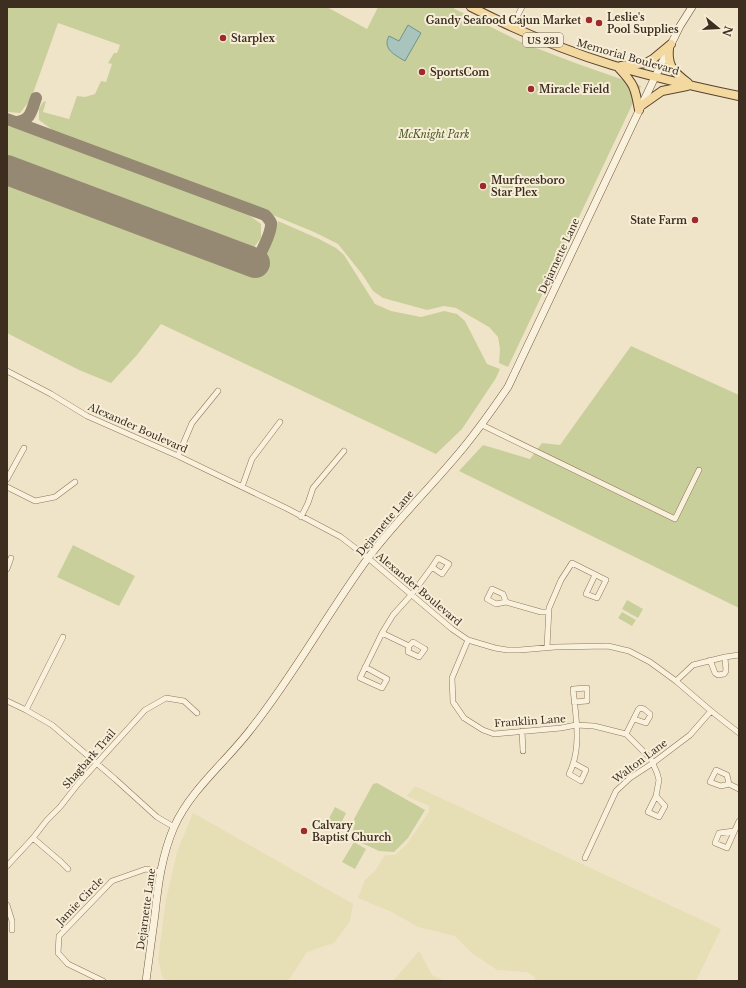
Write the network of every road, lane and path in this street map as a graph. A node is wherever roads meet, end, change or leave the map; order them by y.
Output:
1 (470, 7) edge
2 (522, 7) edge
3 (692, 7) edge
4 (512, 27) junction
5 (670, 47) junction
6 (618, 67) junction
7 (655, 77) junction
8 (690, 85) junction
9 (739, 96) edge
10 (640, 108) junction
11 (7, 371) edge
12 (218, 391) dead end
13 (280, 422) dead end
14 (482, 425) junction
15 (24, 448) dead end
16 (344, 451) dead end
17 (178, 456) junction
18 (699, 470) dead end
19 (7, 479) edge
20 (75, 482) dead end
21 (242, 486) junction
22 (7, 487) edge
23 (301, 516) junction
24 (11, 558) dead end
25 (368, 558) junction
26 (432, 567) dead end
27 (7, 569) edge
28 (595, 575) junction
29 (412, 594) junction
30 (506, 602) dead end
31 (548, 612) junction
32 (382, 633) junction
33 (63, 638) dead end
34 (468, 640) junction
35 (409, 646) dead end
36 (548, 647) junction
37 (739, 655) edge
38 (725, 657) junction
39 (710, 660) junction
40 (365, 667) junction
41 (676, 681) junction
42 (7, 701) edge
43 (574, 702) dead end
44 (26, 710) junction
45 (711, 711) junction
46 (197, 713) dead end
47 (634, 719) dead end
48 (576, 725) junction
49 (522, 731) junction
50 (739, 733) edge
51 (626, 734) junction
52 (523, 751) dead end
53 (652, 761) junction
54 (96, 764) junction
55 (574, 764) dead end
56 (729, 784) dead end
57 (739, 789) edge
58 (656, 796) dead end
59 (739, 821) edge
60 (174, 827) junction
61 (734, 831) dead end
62 (33, 838) junction
63 (585, 858) dead end
64 (7, 866) edge
65 (68, 869) dead end
66 (160, 872) junction
67 (7, 905) edge
68 (12, 930) dead end
69 (103, 981) edge
70 (146, 981) edge

1 - 4 main road, Memorial Boulevard / US 231
2 - 4 street
3 - 5 main road, Dejarnette Lane
4 - 6 main road, Memorial Boulevard / US 231
5 - 6 main road
5 - 7 main road, Dejarnette Lane
5 - 8 main road
6 - 7 main road, Memorial Boulevard / US 231
6 - 10 main road
7 - 8 main road, Memorial Boulevard / US 231
7 - 10 main road, Dejarnette Lane
8 - 9 main road, Memorial Boulevard / US 231
8 - 10 main road
10 - 14 main road, Dejarnette Lane
11 - 17 street, Alexander Boulevard
12 - 17 street
13 - 21 street
14 - 18 street
14 - 25 main road, Dejarnette Lane
15 - 19 street
16 - 23 street
17 - 21 street, Alexander Boulevard
20 - 22 street
21 - 23 street, Alexander Boulevard
23 - 25 street, Alexander Boulevard
24 - 27 street
25 - 29 street, Alexander Boulevard
25 - 60 main road, Dejarnette Lane
26 - 29 street
28 - 28 street
28 - 31 street
29 - 32 street
29 - 34 street, Alexander Boulevard
30 - 31 street
31 - 36 street
32 - 35 street
32 - 40 street
33 - 44 street
34 - 36 street, Alexander Boulevard
34 - 49 street, Franklin Lane
36 - 41 street, Alexander Boulevard
37 - 38 street
38 - 39 street
38 - 39 street
39 - 41 street
40 - 40 street
41 - 45 street, Alexander Boulevard
42 - 44 street
43 - 48 street
44 - 54 street
45 - 50 street, Alexander Boulevard
45 - 53 street, Walton Lane
46 - 54 street, Shagbark Trail
47 - 51 street
48 - 49 street, Franklin Lane
48 - 51 street, Franklin Lane
48 - 55 street
49 - 52 street
51 - 53 street
53 - 58 street
53 - 63 street, Walton Lane
54 - 60 street
54 - 62 street, Shagbark Trail
56 - 57 street
59 - 61 street
60 - 66 main road, Dejarnette Lane
62 - 64 street, Shagbark Trail
62 - 65 street
66 - 69 street, Jamie Circle
66 - 70 main road, Dejarnette Lane
67 - 68 street

